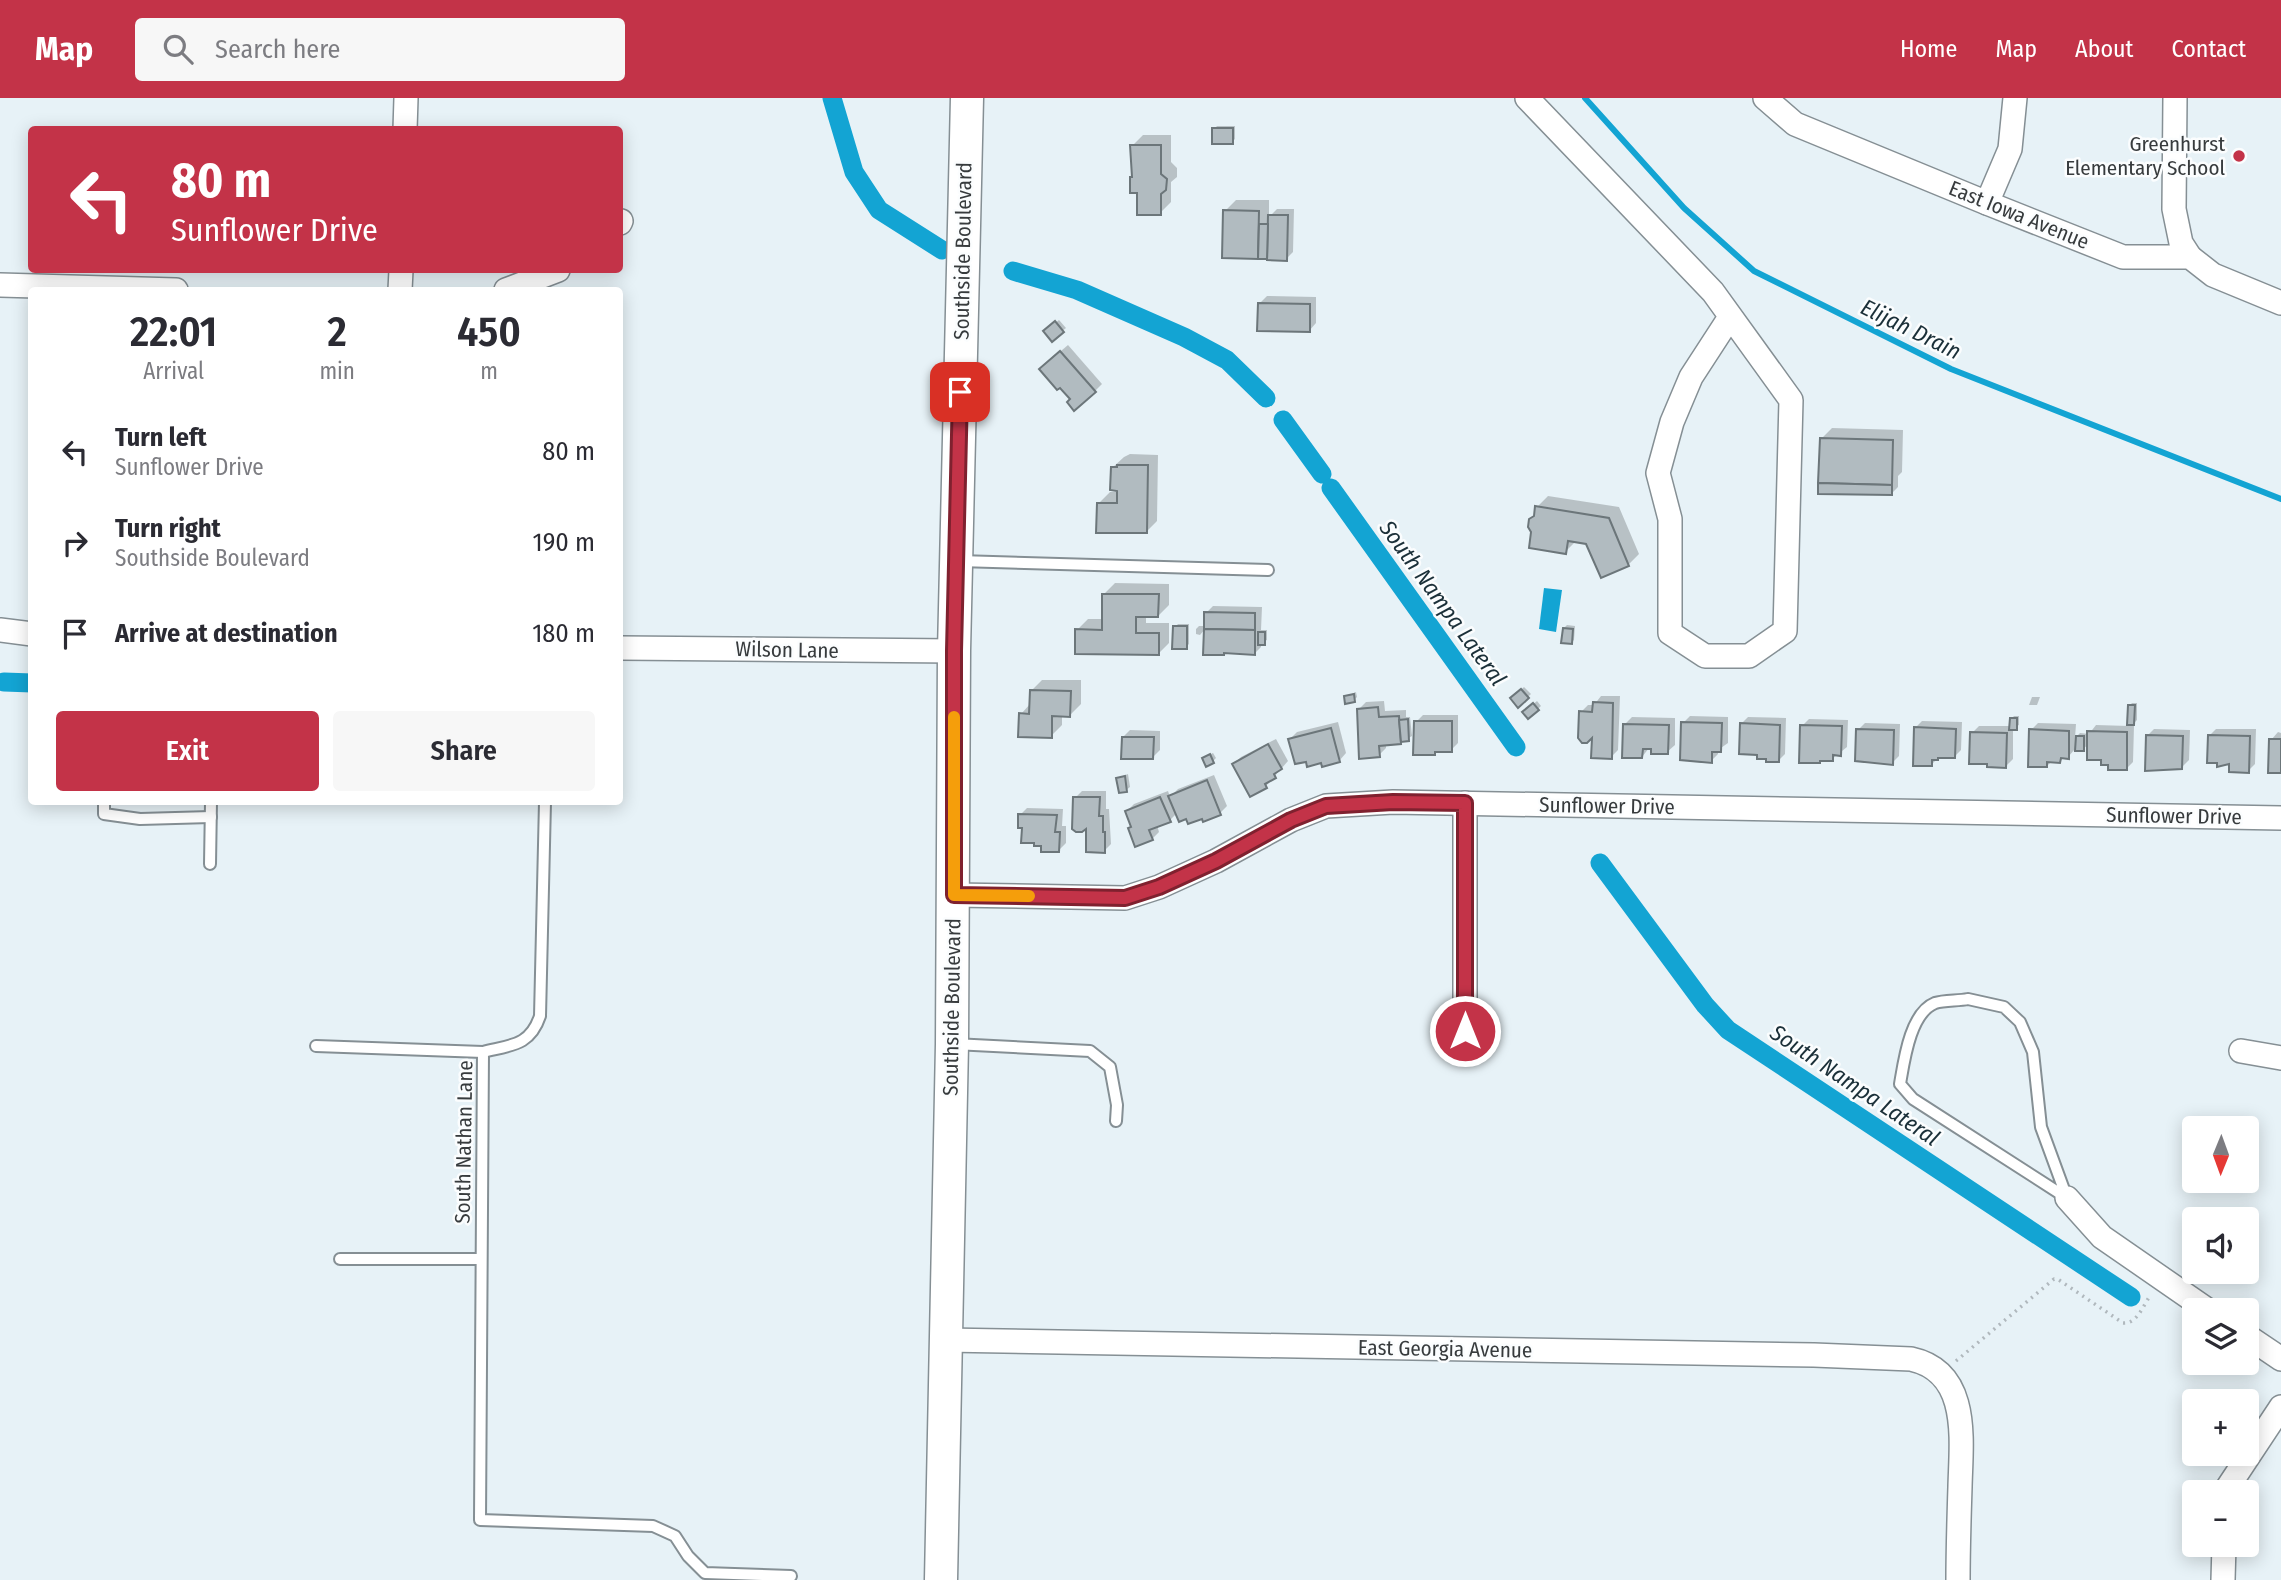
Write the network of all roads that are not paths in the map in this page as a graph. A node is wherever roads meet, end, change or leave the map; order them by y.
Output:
1 (406, 98) edge
2 (967, 98) edge
3 (1527, 98) edge
4 (1765, 98) edge
5 (2015, 98) edge
6 (2175, 98) edge
7 (405, 126) edge
8 (1987, 203) junction
9 (2190, 257) junction
10 (550, 273) edge
11 (0, 285) edge
12 (70, 287) edge
13 (514, 287) edge
14 (2281, 303) edge
15 (1730, 317) junction
16 (956, 561) junction
17 (1268, 570) dead end
18 (0, 630) edge
19 (28, 634) edge
20 (623, 648) edge
21 (954, 651) junction
22 (1465, 803) junction
23 (104, 805) edge
24 (211, 805) edge
25 (545, 805) edge
26 (211, 817) junction
27 (2281, 818) edge
28 (210, 864) dead end
29 (954, 895) junction
30 (1465, 1031) dead end
31 (952, 1044) junction
32 (316, 1046) dead end
33 (2241, 1051) dead end
34 (483, 1052) junction
35 (2281, 1058) edge
36 (1116, 1121) dead end
37 (2067, 1198) junction
38 (340, 1259) dead end
39 (481, 1259) junction
40 (2190, 1298) edge
41 (945, 1340) junction
42 (2259, 1344) edge
43 (2281, 1359) edge
44 (2281, 1407) edge
45 (2233, 1480) edge
46 (2223, 1557) edge
47 (791, 1576) dead end
48 (941, 1580) edge
49 (1958, 1580) edge
50 (2222, 1580) edge

1 - 7 street
2 - 16 main road, Southside Boulevard
3 - 15 street
4 - 8 street, East Iowa Avenue
5 - 8 street
6 - 9 street
8 - 9 street, East Iowa Avenue
9 - 14 street
10 - 13 street
11 - 12 street
15 - 15 street
16 - 17 lane
16 - 21 main road, Southside Boulevard
18 - 19 street
20 - 21 street, Wilson Lane
21 - 29 main road, Southside Boulevard
22 - 27 street, Sunflower Drive
22 - 29 street, Sunflower Drive
22 - 30 street
23 - 26 lane
24 - 26 lane
25 - 34 lane, South Nathan Lane
26 - 28 lane
29 - 31 main road, Southside Boulevard
31 - 36 lane
31 - 41 main road, Southside Boulevard
32 - 34 lane
33 - 35 street
34 - 39 lane, South Nathan Lane
37 - 37 lane
37 - 40 street
38 - 39 lane
39 - 47 lane, South Nathan Lane
41 - 48 main road, Southside Boulevard
41 - 49 street, East Georgia Avenue
42 - 43 street
44 - 45 street
46 - 50 street

